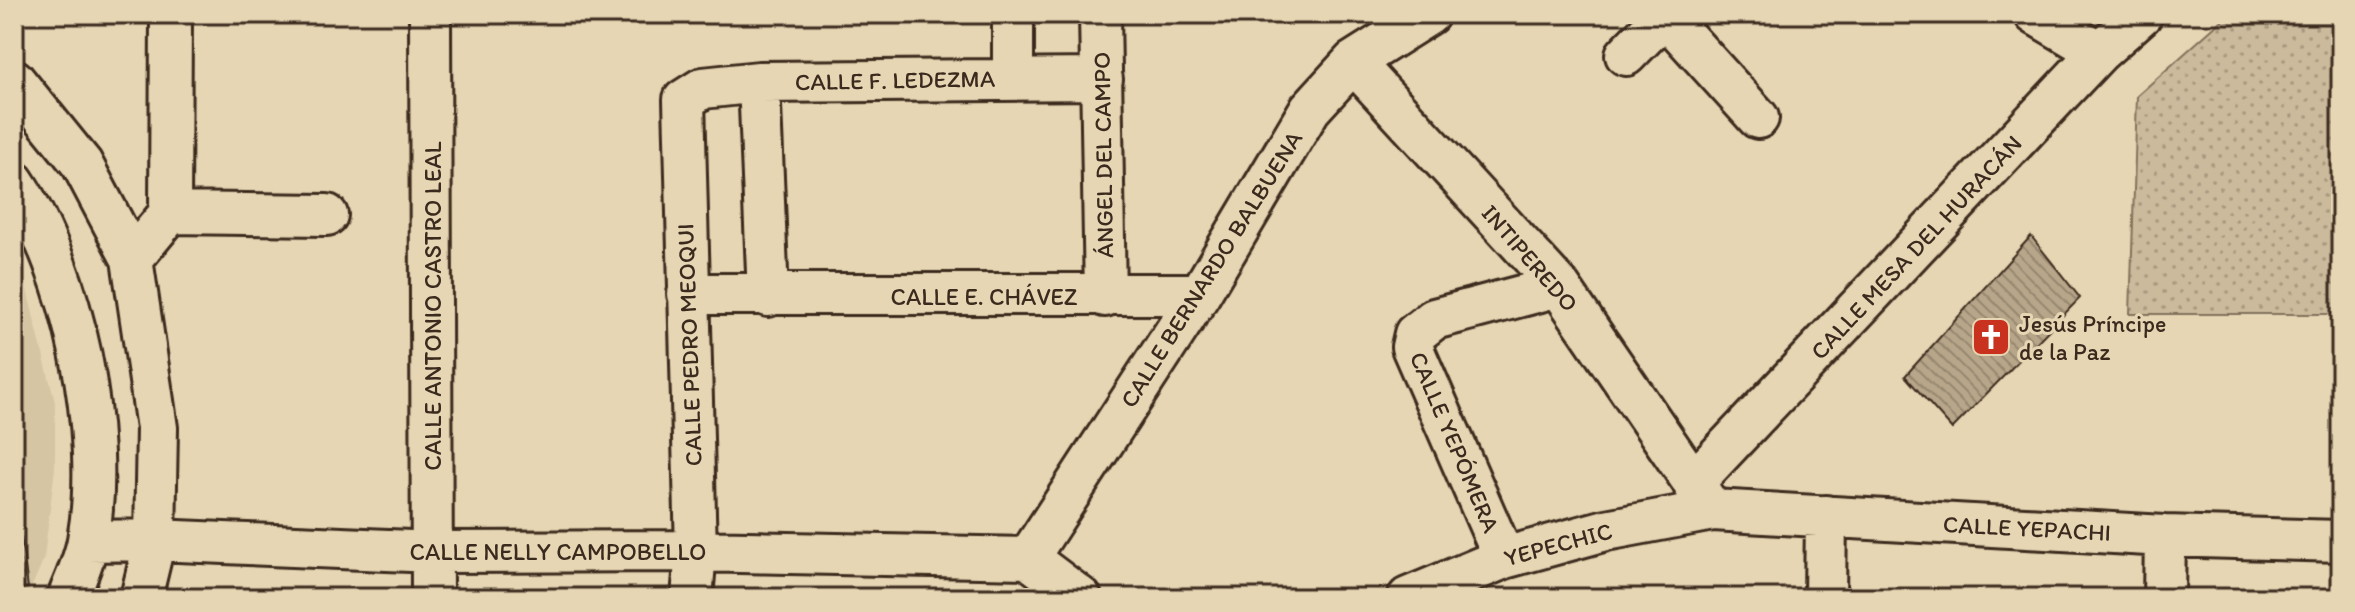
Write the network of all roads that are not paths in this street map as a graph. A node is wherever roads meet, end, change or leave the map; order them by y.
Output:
1 (171, 14) edge
2 (430, 14) edge
3 (1013, 14) edge
4 (1100, 14) edge
5 (1429, 14) edge
6 (2035, 14) edge
7 (2142, 14) edge
8 (1664, 15) edge
9 (2099, 52) junction
10 (1626, 55) dead end
11 (1353, 62) junction
12 (1013, 79) junction
13 (1102, 79) junction
14 (14, 80) edge
15 (759, 82) junction
16 (689, 94) joint
17 (1758, 118) dead end
18 (14, 182) edge
19 (170, 213) junction
20 (327, 215) dead end
21 (132, 259) junction
22 (1559, 286) junction
23 (688, 294) junction
24 (1200, 294) junction
25 (768, 296) junction
26 (1105, 296) junction
27 (1703, 496) junction
28 (1826, 516) junction
29 (2165, 536) junction
30 (155, 540) junction
31 (88, 541) junction
32 (2341, 541) edge
33 (696, 551) junction
34 (434, 552) junction
35 (1028, 558) junction
36 (1504, 558) junction
37 (68, 598) edge
38 (141, 598) edge
39 (432, 598) edge
40 (692, 598) edge
41 (1081, 598) edge
42 (1408, 598) edge
43 (1825, 598) edge
44 (2164, 598) edge

1 - 19 street
2 - 34 street, CALLE ANTONIO CASTRO LEAL
3 - 12 street
4 - 13 street, ÁNGEL DEL CAMPO
5 - 11 street, CALLE BERNARDO BALBUENA
6 - 9 street
7 - 9 street, CALLE MESA DEL HURACÁN
8 - 10 street
8 - 17 street
9 - 27 street, CALLE MESA DEL HURACÁN
11 - 22 street, INTIPEREDO
11 - 24 street, CALLE BERNARDO BALBUENA
12 - 13 street, CALLE F. LEDEZMA
12 - 15 street, CALLE F. LEDEZMA
13 - 26 street, ÁNGEL DEL CAMPO
14 - 21 street
15 - 16 street, CALLE F. LEDEZMA
15 - 25 street
16 - 23 street, CALLE PEDRO MEOQUI
18 - 31 street
19 - 20 street
19 - 21 street
21 - 30 street
22 - 27 street, INTIPEREDO
22 - 36 street, CALLE YEPÓMERA
23 - 25 street, CALLE E. CHÁVEZ
23 - 33 street, CALLE PEDRO MEOQUI
24 - 26 street, CALLE E. CHÁVEZ
24 - 35 street, CALLE BERNARDO BALBUENA
25 - 26 street, CALLE E. CHÁVEZ
27 - 28 street, CALLE YEPACHI
27 - 36 street, YEPECHIC
28 - 29 street, CALLE YEPACHI
28 - 43 street
29 - 32 street, CALLE YEPACHI
29 - 44 street
30 - 31 street, CALLE NELLY CAMPOBELLO
30 - 34 street, CALLE NELLY CAMPOBELLO
30 - 38 street
31 - 37 street
33 - 34 street, CALLE NELLY CAMPOBELLO
33 - 35 street, CALLE NELLY CAMPOBELLO
33 - 40 street, CALLE PEDRO MEOQUI
34 - 39 street, CALLE ANTONIO CASTRO LEAL
35 - 41 street
36 - 42 street, YEPECHIC

